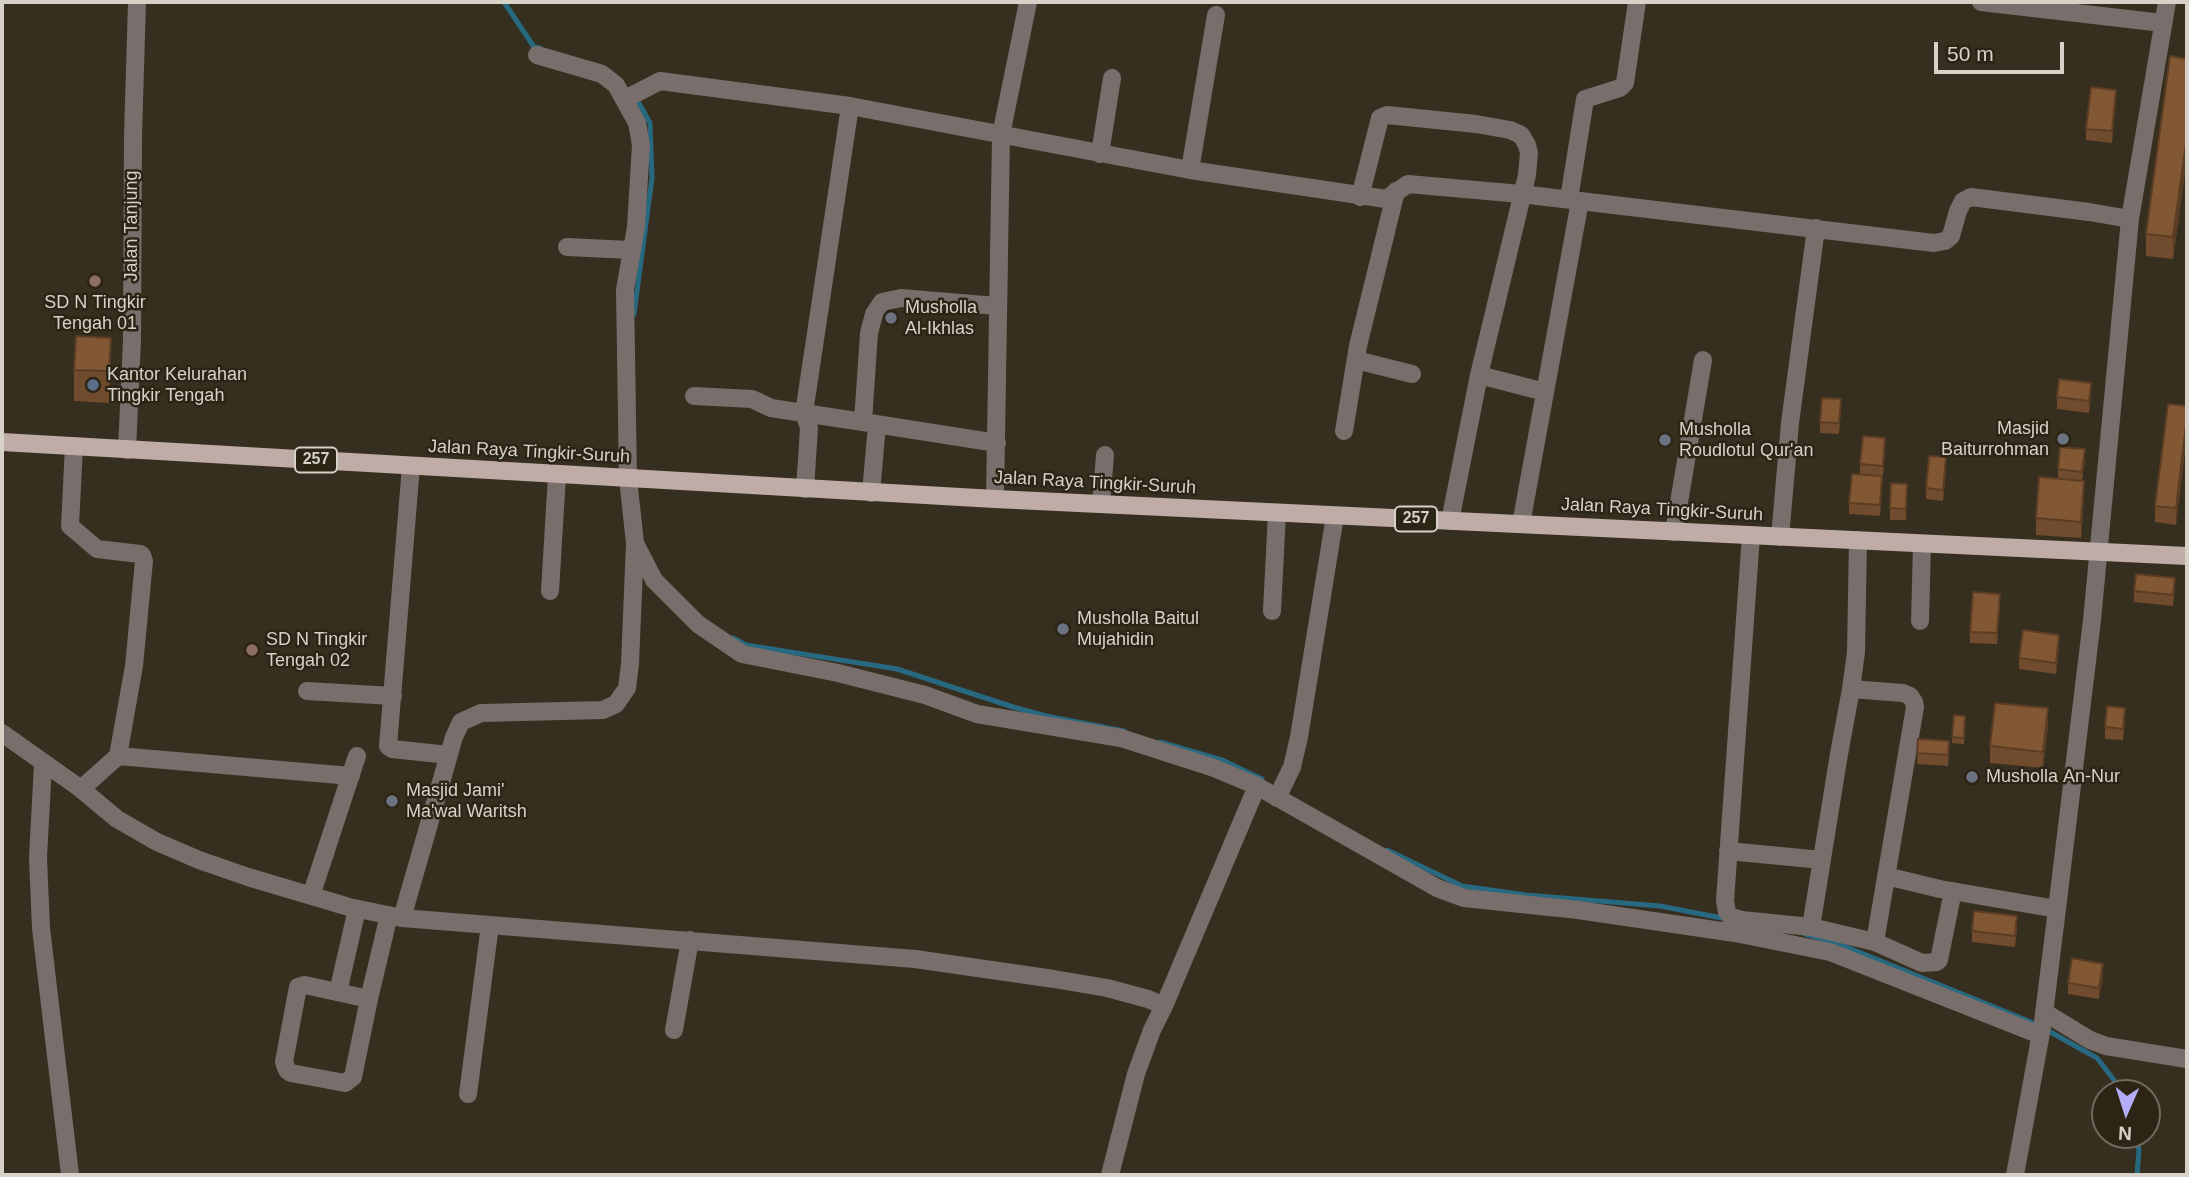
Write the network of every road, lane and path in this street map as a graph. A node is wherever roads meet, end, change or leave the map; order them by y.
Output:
1 (137, 2) edge
2 (1028, 2) edge
3 (1637, 2) edge
4 (1981, 2) edge
5 (2167, 2) edge
6 (1216, 16) dead end
7 (2163, 23) junction
8 (537, 55) dead end
9 (1112, 78) dead end
10 (625, 99) junction
11 (850, 106) junction
12 (1001, 135) junction
13 (1100, 154) junction
14 (1190, 170) junction
15 (1396, 191) junction
16 (1521, 194) junction
17 (1360, 197) junction
18 (1574, 200) junction
19 (2130, 219) junction
20 (1816, 229) junction
21 (567, 247) dead end
22 (630, 250) junction
23 (997, 306) junction
24 (1356, 360) junction
25 (1703, 360) dead end
26 (1412, 374) dead end
27 (1479, 375) junction
28 (1545, 392) junction
29 (694, 396) dead end
30 (804, 413) junction
31 (870, 423) junction
32 (1344, 431) dead end
33 (2, 442) edge
34 (996, 443) junction
35 (74, 446) junction
36 (127, 450) junction
37 (1105, 455) dead end
38 (411, 466) junction
39 (557, 476) junction
40 (634, 479) junction
41 (805, 489) junction
42 (871, 493) junction
43 (995, 499) junction
44 (1101, 504) junction
45 (1277, 513) junction
46 (1335, 516) junction
47 (1450, 521) junction
48 (1521, 524) junction
49 (1674, 532) junction
50 (1751, 535) junction
51 (1780, 537) junction
52 (1858, 540) junction
53 (635, 543) junction
54 (1922, 544) junction
55 (2098, 552) junction
56 (2187, 556) edge
57 (550, 591) dead end
58 (1272, 611) dead end
59 (1920, 621) dead end
60 (1852, 689) junction
61 (307, 691) dead end
62 (393, 696) junction
63 (2, 733) edge
64 (449, 755) junction
65 (118, 756) junction
66 (357, 756) dead end
67 (43, 764) junction
68 (351, 776) junction
69 (1257, 786) junction
70 (81, 789) junction
71 (1281, 792) junction
72 (1728, 851) junction
73 (1822, 860) junction
74 (1886, 876) junction
75 (1953, 891) junction
76 (311, 897) junction
77 (357, 909) junction
78 (2057, 909) junction
79 (396, 917) junction
80 (490, 925) junction
81 (1811, 927) junction
82 (690, 940) junction
83 (1875, 942) junction
84 (1834, 943) junction
85 (338, 992) junction
86 (369, 999) junction
87 (1164, 1006) junction
88 (2042, 1024) junction
89 (674, 1030) dead end
90 (2187, 1059) edge
91 (468, 1094) dead end
92 (70, 1175) edge
93 (1110, 1175) edge
94 (2015, 1175) edge

1 - 36 street, Jalan Tanjung
2 - 12 street
3 - 18 street
4 - 7 street
5 - 7 street
6 - 14 street
7 - 19 street
8 - 10 street
9 - 13 street
10 - 11 street
10 - 22 street
11 - 12 street
11 - 30 street
12 - 13 street
12 - 23 street
13 - 14 street
14 - 17 street
15 - 16 street
15 - 17 street
15 - 24 street
16 - 17 street
16 - 18 street
16 - 27 street
18 - 20 street
18 - 28 street
19 - 20 street
19 - 55 street
20 - 51 street
21 - 22 street
22 - 40 street
23 - 31 street
23 - 34 street
24 - 26 street
24 - 32 street
25 - 49 street
27 - 28 street
27 - 47 street
28 - 48 street
29 - 30 street
30 - 31 street
30 - 41 street
31 - 34 street
31 - 42 street
33 - 35 main road, Jalan Raya Tingkir-Suruh / 257
34 - 43 street
35 - 36 main road, Jalan Raya Tingkir-Suruh / 257
35 - 65 street
36 - 38 main road, Jalan Raya Tingkir-Suruh / 257
37 - 44 street
38 - 39 main road, Jalan Raya Tingkir-Suruh / 257
38 - 62 street
39 - 40 main road, Jalan Raya Tingkir-Suruh / 257
39 - 57 street
40 - 41 main road, Jalan Raya Tingkir-Suruh / 257
40 - 53 street
41 - 42 main road, Jalan Raya Tingkir-Suruh / 257
42 - 43 main road, Jalan Raya Tingkir-Suruh / 257
43 - 44 main road, Jalan Raya Tingkir-Suruh / 257
44 - 45 main road, Jalan Raya Tingkir-Suruh / 257
45 - 46 main road, Jalan Raya Tingkir-Suruh / 257
45 - 58 street
46 - 47 main road, Jalan Raya Tingkir-Suruh / 257
46 - 71 street
47 - 48 main road, Jalan Raya Tingkir-Suruh / 257
48 - 49 main road, Jalan Raya Tingkir-Suruh / 257
49 - 50 main road, Jalan Raya Tingkir-Suruh / 257
50 - 51 main road, Jalan Raya Tingkir-Suruh / 257
50 - 72 street
51 - 52 main road, Jalan Raya Tingkir-Suruh / 257
52 - 54 main road, Jalan Raya Tingkir-Suruh / 257
52 - 60 street
53 - 64 street
53 - 69 street
54 - 55 main road, Jalan Raya Tingkir-Suruh / 257
54 - 59 street
55 - 56 main road, Jalan Raya Tingkir-Suruh / 257
55 - 78 street
60 - 73 street
60 - 74 street
61 - 62 street
62 - 64 street
63 - 67 street
64 - 79 street
65 - 68 street
65 - 70 street
66 - 68 street
67 - 70 street
67 - 92 street
68 - 76 street
69 - 71 street
69 - 87 street
70 - 76 street
71 - 84 street
72 - 73 street
72 - 81 street
73 - 81 street
74 - 75 street
74 - 83 street
75 - 78 street
75 - 83 street
76 - 77 street
77 - 79 street
77 - 85 street
78 - 88 street
79 - 80 street
79 - 86 street
80 - 82 street
80 - 91 street
81 - 84 street
82 - 87 street
82 - 89 street
83 - 84 street
84 - 88 street
85 - 86 street
85 - 86 street
87 - 93 street
88 - 90 street
88 - 94 street

